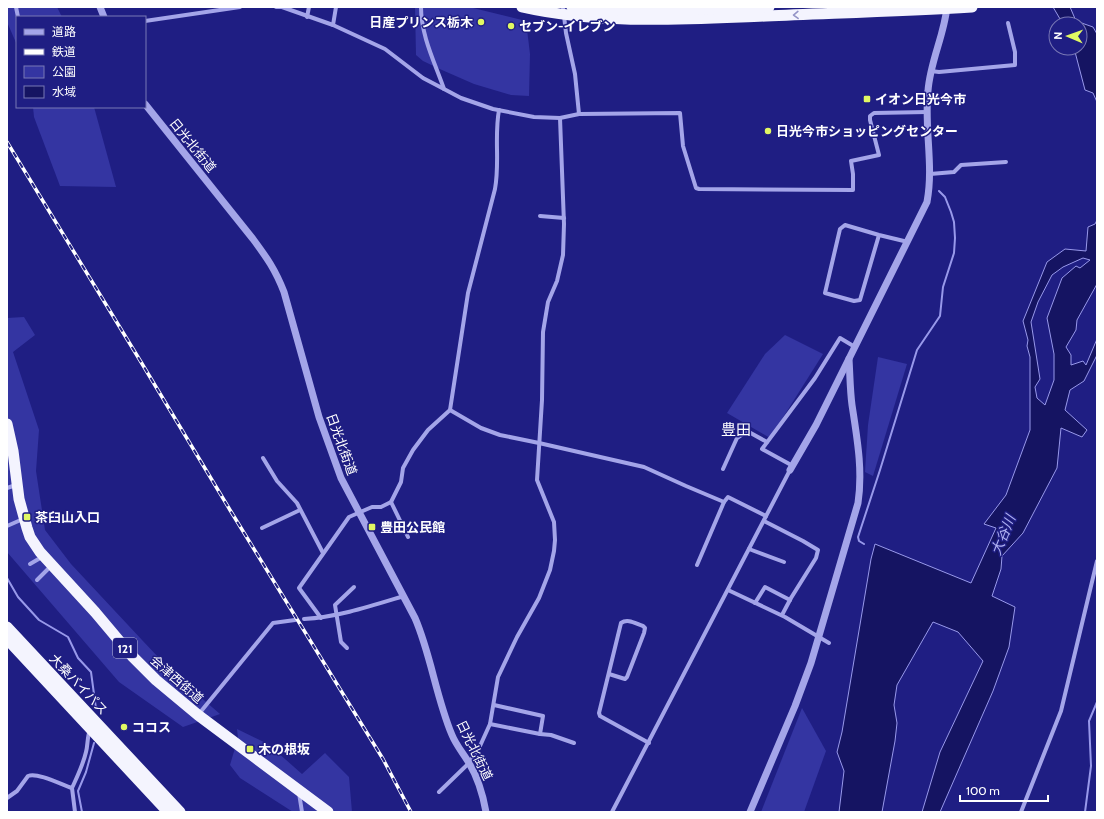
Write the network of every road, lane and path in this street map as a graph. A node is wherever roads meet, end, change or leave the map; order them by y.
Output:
1 (240, 7) edge
2 (276, 7) edge
3 (309, 7) edge
4 (336, 7) edge
5 (421, 7) edge
6 (522, 7) edge
7 (769, 7) edge
8 (972, 7) edge
9 (947, 8) edge
10 (566, 10) edge
11 (307, 17) junction
12 (146, 21) edge
13 (1008, 23) dead end
14 (333, 25) junction
15 (931, 71) junction
16 (444, 89) junction
17 (146, 105) edge
18 (499, 110) junction
19 (927, 112) junction
20 (579, 114) junction
21 (560, 118) junction
22 (1006, 162) dead end
23 (930, 174) junction
24 (540, 216) dead end
25 (564, 218) junction
26 (879, 235) junction
27 (908, 242) junction
28 (855, 346) junction
29 (849, 359) junction
30 (450, 410) junction
31 (7, 424) edge
32 (539, 442) junction
33 (767, 442) junction
34 (263, 458) dead end
35 (791, 468) junction
36 (723, 469) dead end
37 (12, 486) edge
38 (391, 502) junction
39 (724, 502) junction
40 (300, 510) junction
41 (359, 513) junction
42 (24, 518) junction
43 (765, 518) junction
44 (7, 526) edge
45 (262, 528) dead end
46 (408, 537) dead end
47 (749, 549) junction
48 (323, 553) junction
49 (43, 556) junction
50 (1097, 561) edge
51 (784, 562) dead end
52 (30, 564) dead end
53 (697, 565) dead end
54 (51, 566) junction
55 (37, 580) dead end
56 (354, 586) dead end
57 (728, 590) junction
58 (404, 596) junction
59 (790, 600) junction
60 (755, 603) junction
61 (336, 614) junction
62 (782, 615) junction
63 (321, 618) junction
64 (304, 619) dead end
65 (295, 620) dead end
66 (7, 627) edge
67 (819, 637) junction
68 (7, 639) edge
69 (829, 643) dead end
70 (347, 648) dead end
71 (609, 674) junction
72 (494, 705) junction
73 (198, 715) junction
74 (490, 724) junction
75 (93, 725) junction
76 (540, 734) junction
77 (574, 743) dead end
78 (649, 743) junction
79 (469, 763) junction
80 (72, 788) junction
81 (298, 791) junction
82 (439, 792) dead end
83 (7, 798) edge
84 (75, 812) edge
85 (168, 812) edge
86 (180, 812) edge
87 (302, 812) edge
88 (328, 812) edge
89 (486, 812) edge
90 (612, 812) edge
91 (750, 812) edge
92 (1021, 812) edge

1 - 12 street
2 - 11 street
3 - 11 street
4 - 14 street
5 - 16 street
6 - 10 highway
7 - 10 highway
8 - 9 highway
9 -> 10 highway
9 - 15 street
10 - 20 street
11 - 14 street
13 - 15 street
14 - 16 street
15 - 19 street
16 - 18 street
17 - 41 street, 日光北街道
18 - 21 street
18 - 30 street
19 - 20 street
19 - 23 street
20 - 21 street
21 - 25 street
22 - 23 street
23 - 27 street
24 - 25 street
25 - 32 street
26 - 26 street
26 - 27 street
27 - 28 street
28 - 29 street
28 - 33 street
29 - 35 street
29 - 67 street
30 - 32 street
30 - 38 street
31 - 37 highway, 会津西街道 / 121
32 - 39 street
32 - 72 street
33 - 35 street
33 - 36 street
34 - 40 street
35 - 43 street
37 - 42 highway, 会津西街道 / 121
38 - 41 street
38 - 46 street
39 - 43 street
39 - 53 street
40 - 45 street
40 - 48 street
41 - 48 street
41 - 58 street, 日光北街道
42 - 44 street
42 - 49 highway, 会津西街道 / 121
43 - 47 street
43 - 59 street
47 - 51 street
47 - 57 street
48 - 63 street
49 - 52 street
49 - 54 highway, 会津西街道 / 121
50 - 92 street
54 - 55 street
54 - 73 highway, 会津西街道 / 121
56 - 61 street
57 - 60 street
57 - 78 street
58 - 61 street
58 - 79 street, 日光北街道
59 - 60 street
59 - 62 street
60 - 62 street
61 - 63 street
61 - 70 street
62 - 67 street
63 - 64 street
65 - 73 street
66 - 75 highway, 大桑バイパス
67 - 69 street
67 - 91 street
68 - 75 highway, 大桑バイパス
71 - 71 street
71 - 78 street
72 - 74 street
72 - 76 street
73 - 81 highway, 会津西街道 / 121
74 - 76 street
74 - 79 street
75 - 80 street
75 - 85 highway, 大桑バイパス
75 - 86 highway, 大桑バイパス
76 - 77 street
78 - 90 street
79 - 82 street
79 - 89 street, 日光北街道
80 - 83 street
80 - 84 street
81 - 87 street
81 - 88 highway, 会津西街道 / 121

